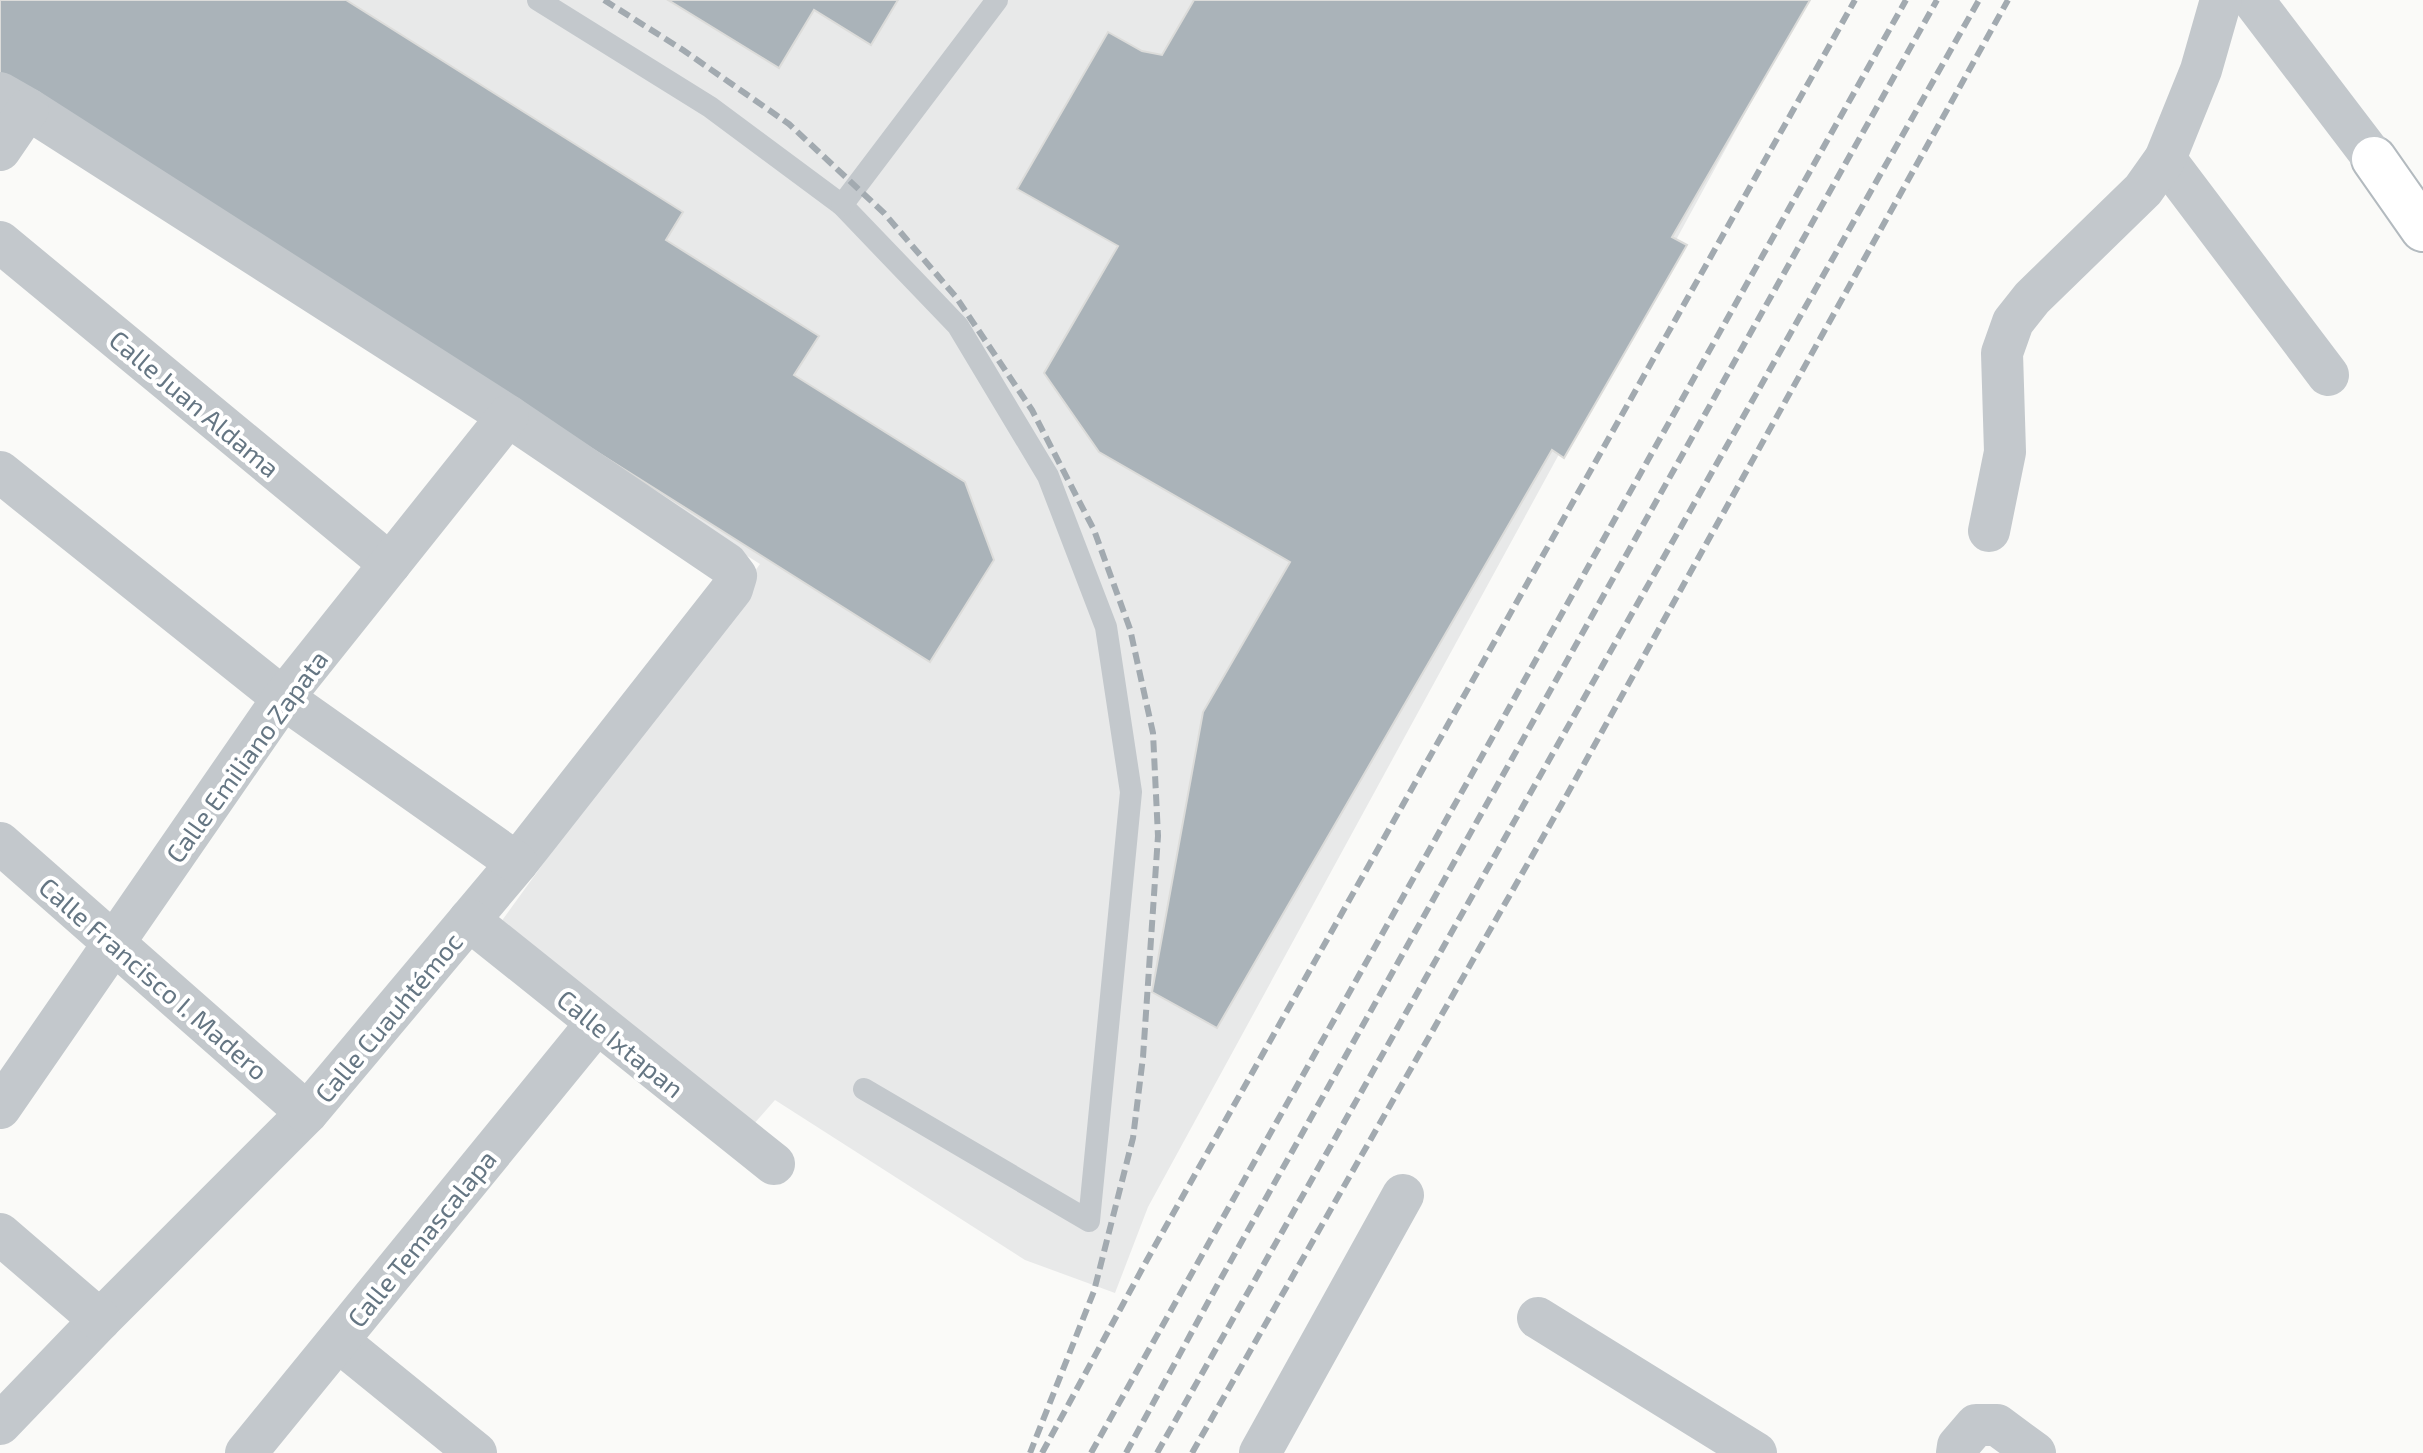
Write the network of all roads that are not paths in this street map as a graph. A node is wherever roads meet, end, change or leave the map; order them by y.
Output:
1 (538, 0) edge
2 (997, 0) edge
3 (2221, 0) edge
4 (2253, 0) edge
5 (14, 101) edge
6 (0, 150) edge
7 (2165, 159) junction
8 (2374, 159) joint
9 (842, 205) junction
10 (2423, 229) edge
11 (0, 242) edge
12 (2328, 375) dead end
13 (508, 416) junction
14 (0, 472) edge
15 (1989, 531) dead end
16 (390, 564) junction
17 (283, 698) junction
18 (0, 843) edge
19 (517, 863) junction
20 (469, 920) junction
21 (114, 942) junction
22 (596, 1024) junction
23 (864, 1089) dead end
24 (0, 1108) edge
25 (307, 1113) junction
26 (774, 1164) dead end
27 (1403, 1195) dead end
28 (0, 1234) edge
29 (1538, 1318) dead end
30 (100, 1320) junction
31 (338, 1341) junction
32 (0, 1424) edge
33 (246, 1453) edge
34 (476, 1453) edge
35 (1260, 1453) edge
36 (1756, 1453) edge
37 (1957, 1453) edge
38 (2035, 1453) edge

1 - 9 lane
2 - 9 lane
3 - 7 street
4 - 8 street
5 - 6 street
5 - 13 street
7 - 12 street
7 - 15 street
8 - 10 street
9 - 23 lane
11 - 16 street, Calle Juan Aldama
13 - 16 street, Calle Emiliano Zapata
13 - 19 street, Calle Cuauhtémoc
14 - 17 street
16 - 17 street, Calle Emiliano Zapata
17 - 19 street
17 - 21 street, Calle Emiliano Zapata
18 - 21 street, Calle Francisco I. Madero
19 - 20 street, Calle Cuauhtémoc
20 - 22 street, Calle Ixtapan
20 - 25 street, Calle Cuauhtémoc
21 - 24 street, Calle Emiliano Zapata
21 - 25 street, Calle Francisco I. Madero
22 - 26 street, Calle Ixtapan
22 - 31 street, Calle Temascalapa
25 - 30 street, Calle Cuauhtémoc
27 - 35 street
28 - 30 street
29 - 36 street
30 - 32 street, Calle Cuauhtémoc
31 - 33 street, Calle Temascalapa
31 - 34 street
37 - 38 street

